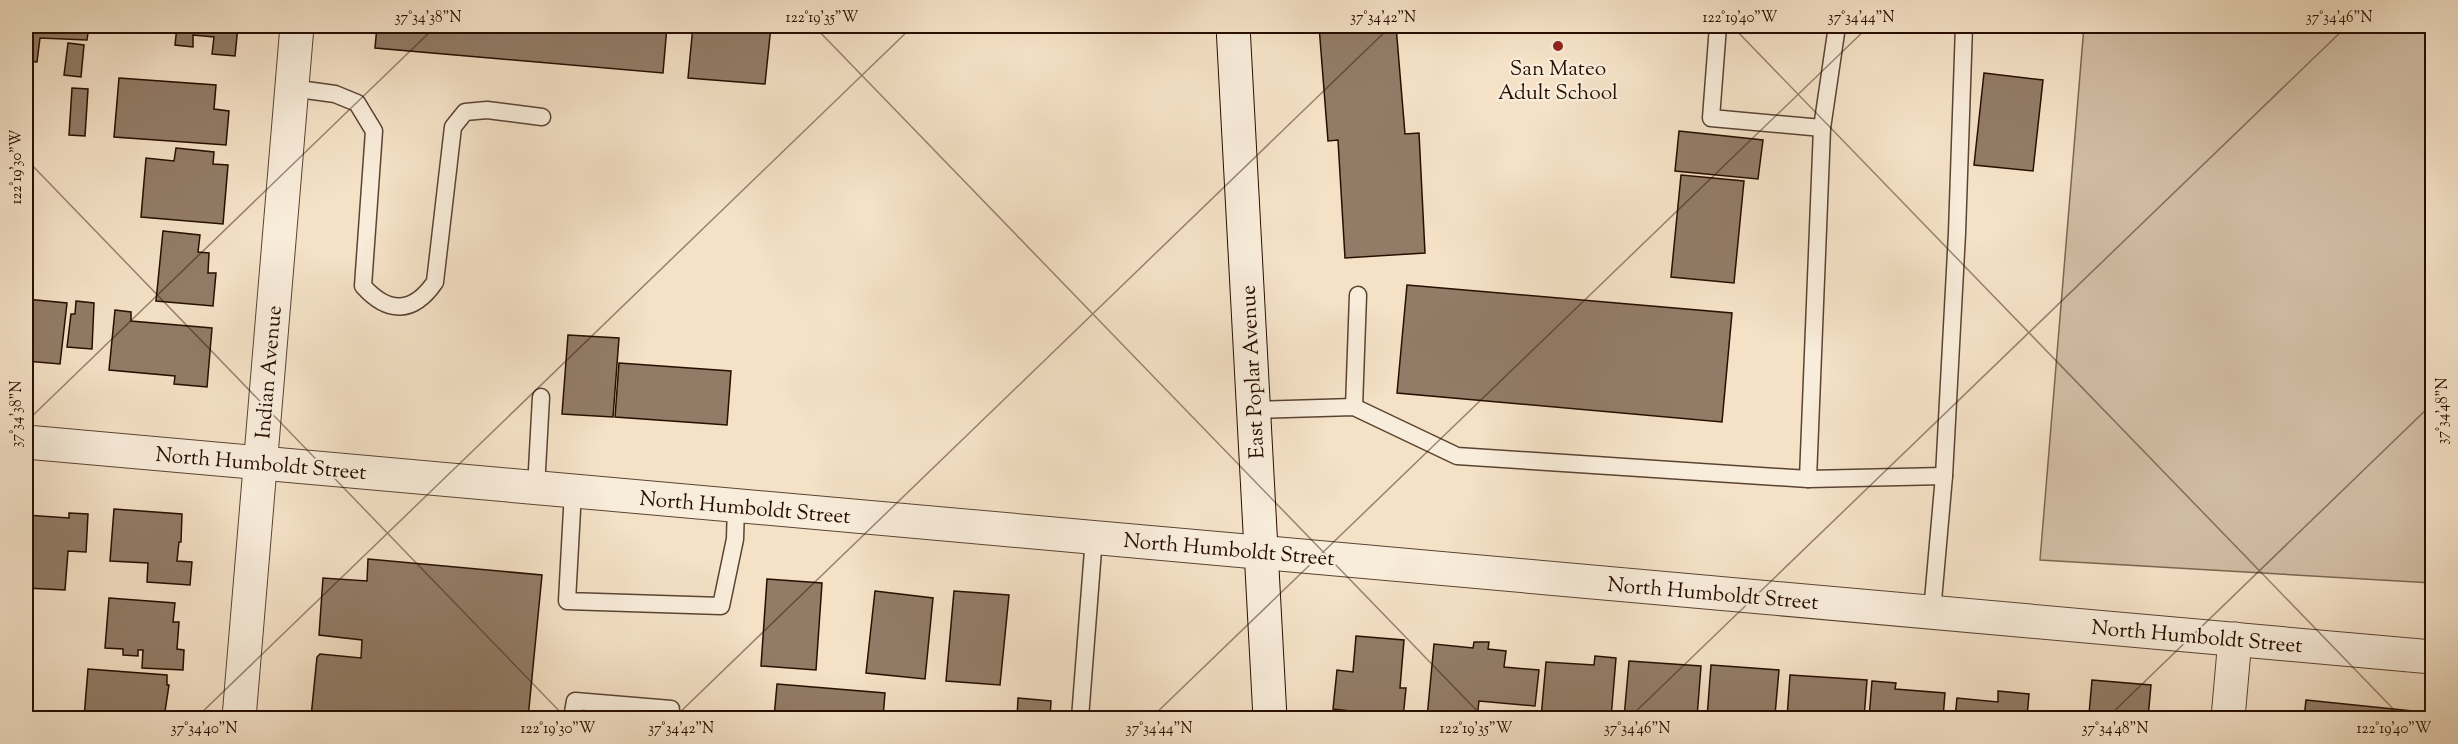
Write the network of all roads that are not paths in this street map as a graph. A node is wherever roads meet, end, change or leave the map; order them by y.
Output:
1 (297, 26) edge
2 (1233, 26) edge
3 (1718, 26) edge
4 (1837, 26) edge
5 (1964, 26) edge
6 (291, 88) junction
7 (542, 117) dead end
8 (1822, 128) junction
9 (1358, 295) dead end
10 (541, 397) dead end
11 (1354, 407) junction
12 (1254, 410) junction
13 (26, 442) edge
14 (260, 463) junction
15 (1944, 476) junction
16 (1808, 479) junction
17 (537, 488) junction
18 (573, 491) junction
19 (736, 506) junction
20 (1094, 537) junction
21 (1261, 552) junction
22 (1932, 612) junction
23 (2235, 639) junction
24 (2433, 657) edge
25 (671, 709) dead end
26 (239, 718) edge
27 (572, 718) edge
28 (1080, 718) edge
29 (1270, 718) edge
30 (2229, 718) edge

1 - 6 street, Indian Avenue
2 - 12 street, East Poplar Avenue
3 - 8 lane
4 - 8 lane
5 - 15 lane
6 - 7 lane
6 - 14 street, Indian Avenue
8 - 16 lane
9 - 11 lane
10 - 17 lane
11 - 12 lane
11 - 16 lane
12 - 21 street, East Poplar Avenue
13 - 14 street, North Humboldt Street
14 - 17 street, North Humboldt Street
14 - 26 street, Indian Avenue
15 - 16 lane
15 - 22 lane
17 - 18 street, North Humboldt Street
18 - 19 street, North Humboldt Street
18 - 19 lane
19 - 20 street, North Humboldt Street
20 - 21 street, North Humboldt Street
20 - 28 lane
21 - 22 street, North Humboldt Street
21 - 29 street, East Poplar Avenue
22 - 23 street, North Humboldt Street
23 - 24 street, North Humboldt Street
23 - 30 street
25 - 27 lane

